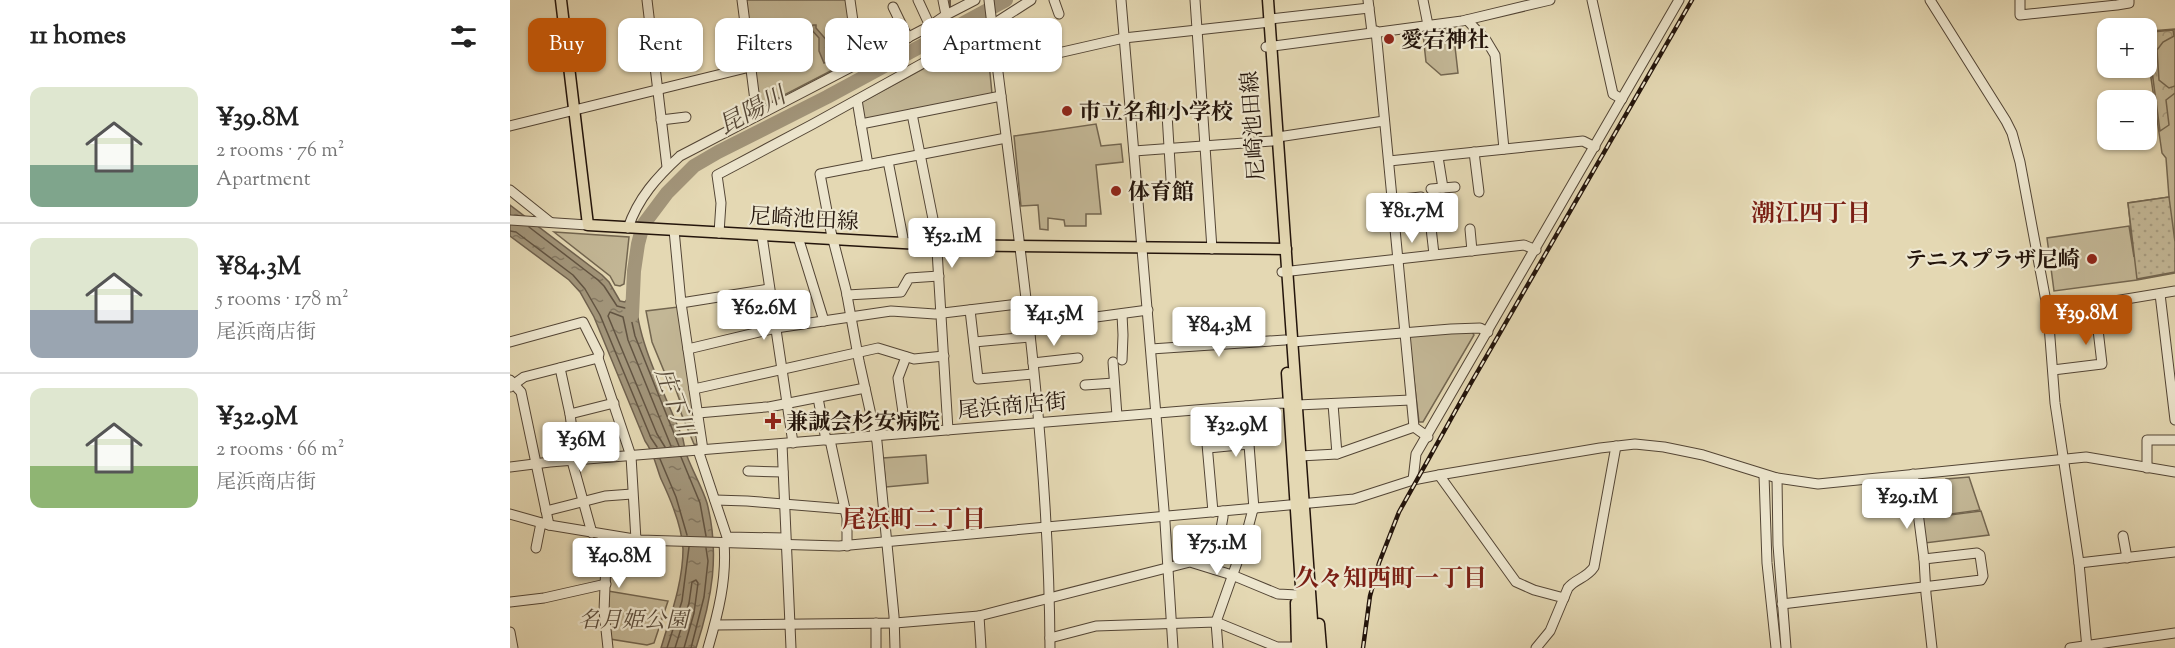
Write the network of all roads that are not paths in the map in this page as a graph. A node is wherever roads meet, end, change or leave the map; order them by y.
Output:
1 (561, 0) edge
2 (647, 0) edge
3 (742, 0) edge
4 (850, 0) edge
5 (918, 0) edge
6 (943, 0) edge
7 (975, 0) edge
8 (989, 0) edge
9 (1031, 0) edge
10 (1054, 0) edge
11 (1121, 0) edge
12 (1195, 0) edge
13 (1262, 0) edge
14 (1268, 0) edge
15 (1423, 0) edge
16 (1550, 0) edge
17 (1592, 0) edge
18 (1679, 0) edge
19 (1930, 0) edge
20 (2020, 0) edge
21 (2129, 0) edge
22 (1368, 4) edge
23 (893, 7) dead end
24 (949, 14) junction
25 (1059, 14) dead end
26 (744, 18) edge
27 (853, 18) edge
28 (898, 18) edge
29 (926, 18) edge
30 (943, 18) edge
31 (991, 18) edge
32 (998, 18) edge
33 (1467, 20) junction
34 (1268, 21) junction
35 (1428, 25) junction
36 (1196, 30) junction
37 (1374, 32) junction
38 (1124, 38) junction
39 (1269, 47) junction
40 (1062, 52) edge
41 (921, 63) edge
42 (729, 72) edge
43 (751, 72) edge
44 (843, 72) edge
45 (998, 72) edge
46 (657, 89) junction
47 (1001, 96) junction
48 (1622, 99) junction
49 (857, 100) junction
50 (574, 110) junction
51 (912, 114) junction
52 (1167, 114) dead end
53 (757, 116) junction
54 (686, 117) dead end
55 (661, 120) junction
56 (1384, 121) junction
57 (861, 124) junction
58 (510, 126) edge
59 (1006, 138) junction
60 (1275, 139) junction
61 (1205, 146) junction
62 (1595, 147) junction
63 (1169, 149) junction
64 (1504, 149) junction
65 (1134, 151) junction
66 (1474, 152) junction
67 (920, 155) junction
68 (1438, 157) junction
69 (888, 161) junction
70 (1389, 161) junction
71 (868, 165) junction
72 (667, 167) junction
73 (1171, 180) dead end
74 (1455, 187) dead end
75 (1443, 188) junction
76 (1431, 189) dead end
77 (510, 190) edge
78 (1479, 192) dead end
79 (1392, 200) junction
80 (1422, 207) dead end
81 (510, 220) edge
82 (551, 223) junction
83 (588, 225) junction
84 (631, 228) junction
85 (1431, 228) dead end
86 (674, 230) junction
87 (1470, 230) dead end
88 (719, 233) junction
89 (762, 236) junction
90 (798, 237) junction
91 (833, 239) junction
92 (904, 243) junction
93 (938, 245) junction
94 (1019, 246) junction
95 (1142, 248) junction
96 (1212, 249) junction
97 (1283, 249) junction
98 (1472, 250) junction
99 (1536, 250) junction
100 (1434, 254) junction
101 (1398, 259) junction
102 (1284, 272) junction
103 (939, 276) junction
104 (769, 289) junction
105 (2175, 291) edge
106 (2160, 294) junction
107 (847, 295) junction
108 (681, 303) junction
109 (1026, 303) junction
110 (2095, 304) junction
111 (970, 310) junction
112 (1148, 310) junction
113 (941, 313) junction
114 (1122, 314) junction
115 (2048, 316) junction
116 (851, 317) junction
117 (824, 321) junction
118 (1029, 326) junction
119 (776, 328) junction
120 (1405, 332) junction
121 (1488, 332) junction
122 (1030, 337) junction
123 (1289, 341) junction
124 (510, 342) edge
125 (974, 342) junction
126 (688, 349) junction
127 (1151, 349) junction
128 (857, 353) junction
129 (944, 356) junction
130 (906, 357) junction
131 (598, 358) junction
132 (1078, 358) dead end
133 (1033, 363) junction
134 (560, 368) junction
135 (782, 370) junction
136 (2053, 370) junction
137 (1033, 374) junction
138 (1114, 383) junction
139 (511, 384) edge
140 (1085, 385) dead end
141 (865, 388) junction
142 (694, 389) junction
143 (818, 398) junction
144 (1412, 400) junction
145 (614, 402) junction
146 (1293, 404) junction
147 (1333, 404) junction
148 (787, 405) junction
149 (1246, 406) junction
150 (1204, 410) junction
151 (698, 413) junction
152 (1156, 413) junction
153 (570, 414) junction
154 (1117, 416) junction
155 (2175, 420) edge
156 (1037, 423) junction
157 (1414, 427) junction
158 (948, 430) junction
159 (906, 434) junction
160 (875, 436) junction
161 (1428, 437) junction
162 (828, 440) junction
163 (2175, 440) edge
164 (793, 443) junction
165 (782, 444) junction
166 (1249, 444) junction
167 (1616, 446) junction
168 (1208, 448) junction
169 (696, 451) junction
170 (1337, 454) junction
171 (631, 456) junction
172 (1300, 456) junction
173 (2064, 459) junction
174 (574, 460) junction
175 (537, 463) junction
176 (510, 467) edge
177 (2147, 468) junction
178 (748, 471) dead end
179 (783, 472) junction
180 (2175, 472) edge
181 (1913, 474) junction
182 (1439, 475) junction
183 (1764, 475) junction
184 (1777, 478) junction
185 (1413, 480) junction
186 (632, 494) junction
187 (715, 500) junction
188 (583, 502) junction
189 (784, 505) junction
190 (1300, 505) junction
191 (844, 509) junction
192 (1253, 509) junction
193 (546, 511) junction
194 (1218, 512) junction
195 (510, 514) edge
196 (1165, 516) junction
197 (545, 524) junction
198 (1046, 527) junction
199 (597, 534) junction
200 (2124, 536) dead end
201 (636, 540) junction
202 (785, 542) junction
203 (886, 542) junction
204 (722, 543) junction
205 (847, 546) junction
206 (536, 548) dead end
207 (2175, 552) edge
208 (2127, 558) junction
209 (1924, 559) junction
210 (2079, 563) junction
211 (1169, 568) junction
212 (1214, 569) junction
213 (1232, 575) junction
214 (1306, 580) junction
215 (606, 584) junction
216 (1925, 587) junction
217 (1297, 595) junction
218 (1049, 598) junction
219 (1564, 598) junction
220 (510, 602) edge
221 (1782, 604) junction
222 (979, 616) junction
223 (895, 622) junction
224 (1216, 622) junction
225 (876, 623) junction
226 (790, 624) junction
227 (1172, 624) junction
228 (715, 626) junction
229 (510, 632) edge
230 (2175, 633) edge
231 (1050, 643) edge
232 (1261, 645) edge
233 (2086, 647) edge
234 (513, 648) edge
235 (608, 648) edge
236 (708, 648) edge
237 (791, 648) edge
238 (876, 648) edge
239 (895, 648) edge
240 (981, 648) edge
241 (1173, 648) edge
242 (1218, 648) edge
243 (1300, 648) edge
244 (1314, 648) edge
245 (1321, 648) edge
246 (1536, 648) edge
247 (1776, 648) edge
248 (1786, 648) edge
249 (1932, 648) edge
250 (2070, 648) edge

1 - 50 main road
2 - 46 street
3 - 26 street
4 - 27 street
5 - 29 street
6 - 24 street
7 - 24 street
8 - 31 street
9 - 32 street
10 - 25 street
11 - 38 street
12 - 36 street
13 - 34 main road, 尼崎池田線
14 - 34 main road, 尼崎池田線
15 - 35 street
16 - 33 street
17 - 48 street
18 - 48 street
19 - 115 street
20 - 21 street
22 - 34 street
22 - 37 street
23 - 28 street
24 - 30 street
33 - 35 street
33 - 64 street
34 - 36 street
34 - 39 main road, 尼崎池田線
35 - 37 street
36 - 38 street
36 - 61 street
37 - 39 street
37 - 56 street
38 - 40 street
38 - 65 street
39 - 60 main road, 尼崎池田線
41 - 49 street
42 - 46 street
43 - 53 street
44 - 53 street
45 - 47 street
46 - 50 street
46 - 55 street
47 - 51 street
47 - 59 street
48 - 62 street
49 - 57 street
49 - 88 street
50 - 58 street
50 - 83 main road
51 - 57 street
51 - 67 street
52 - 63 street
53 - 72 street
54 - 55 street
55 - 72 street
56 - 60 street
56 - 70 street
57 - 71 street
59 - 67 street
59 - 94 street
60 - 61 street
60 - 97 main road, 尼崎池田線
61 - 63 street
61 - 96 street
62 - 64 street
62 - 99 street
63 - 65 street
63 - 73 street
64 - 66 street
65 - 95 street
66 - 68 street
66 - 78 street
67 - 69 street
67 - 93 street
68 - 70 street
68 - 75 street
69 - 71 street
69 - 92 street
70 - 79 street
71 - 91 street
72 - 84 street
74 - 75 street
75 - 76 street
77 - 82 street
79 - 80 street
79 - 101 street
81 - 82 street
82 - 83 street
83 - 84 main road, 尼崎池田線
84 - 86 main road, 尼崎池田線
85 - 100 street
86 - 88 main road, 尼崎池田線
86 - 108 street
87 - 98 street
88 - 89 main road, 尼崎池田線
89 - 90 main road, 尼崎池田線
89 - 104 street
90 - 91 main road, 尼崎池田線
90 - 117 street
91 - 92 main road, 尼崎池田線
91 - 107 street
92 - 93 main road, 尼崎池田線
93 - 94 main road, 尼崎池田線
93 - 103 street
94 - 95 main road, 尼崎池田線
94 - 109 street
95 - 96 main road, 尼崎池田線
95 - 112 street
96 - 97 main road, 尼崎池田線
97 - 102 main road, 尼崎池田線
98 - 99 street
98 - 100 street
99 - 121 street
100 - 101 street
101 - 102 street
101 - 120 street
102 - 123 main road, 尼崎池田線
103 - 107 street
103 - 113 street
104 - 108 street
104 - 119 street
105 - 106 street
106 - 110 street
106 - 155 street
107 - 116 street
108 - 126 street
109 - 111 street
109 - 118 street
110 - 115 street
110 - 136 street
111 - 113 street
111 - 125 street
112 - 114 street
112 - 127 street
113 - 116 street
113 - 129 street
114 - 118 street
114 - 138 street
115 - 136 street
116 - 117 street
116 - 128 street
117 - 119 street
118 - 122 street
119 - 126 street
119 - 135 street
120 - 121 street
120 - 123 street
120 - 144 street
121 - 161 street
122 - 125 street
122 - 133 street
123 - 127 street
123 - 146 main road, 尼崎池田線
124 - 131 street
125 - 137 street
126 - 142 street
127 - 152 street
128 - 130 street
128 - 135 street
128 - 141 street
129 - 130 street
129 - 158 street
130 - 159 street
131 - 134 street
131 - 145 street
132 - 133 street
133 - 137 street
134 - 139 street
134 - 153 street
135 - 142 street
135 - 148 street
136 - 173 street
137 - 156 street
138 - 140 street
138 - 154 street
139 - 175 street
141 - 143 street
141 - 160 street
142 - 151 street
143 - 148 street
143 - 162 street
144 - 147 street, 尾浜商店街
144 - 157 street
145 - 153 street
145 - 171 street
146 - 147 street, 尾浜商店街
146 - 149 street, 尾浜商店街
146 - 172 main road, 尼崎池田線
146 - 190 main road, 尼崎池田線
147 - 170 street
148 - 151 street
148 - 164 street
149 - 150 street, 尾浜商店街
149 - 166 street
150 - 152 street, 尾浜商店街
150 - 168 street
151 - 169 street
152 - 154 street, 尾浜商店街
152 - 196 street
153 - 174 street
154 - 156 street, 尾浜商店街
156 - 158 street, 尾浜商店街
156 - 198 street
157 - 161 street
157 - 170 street
158 - 159 street, 尾浜商店街
159 - 160 street, 尾浜商店街
160 - 162 street, 尾浜商店街
160 - 203 street
161 - 185 street
162 - 164 street, 尾浜商店街
162 - 191 street
163 - 177 street
164 - 165 street, 尾浜商店街
165 - 169 street, 尾浜商店街
165 - 179 street
166 - 168 street
166 - 192 street
167 - 182 street
167 - 183 street
167 - 219 street
168 - 194 street
169 - 171 street, 尾浜商店街
169 - 187 street
170 - 172 street
171 - 174 street, 尾浜商店街
171 - 186 street
172 - 190 main road, 尼崎池田線
173 - 177 street
173 - 181 street
173 - 210 street
174 - 175 street, 尾浜商店街
174 - 188 street
175 - 176 street, 尾浜商店街
175 - 193 street
177 - 180 street
178 - 179 street
179 - 189 street
181 - 184 street
181 - 209 street
182 - 185 street
182 - 219 street
183 - 184 street
183 - 247 street
184 - 221 street
185 - 190 street
186 - 188 street
186 - 201 street
187 - 189 street
187 - 202 street
188 - 193 street
188 - 199 street
189 - 191 street
189 - 202 street
190 - 192 street
190 - 214 main road, 尼崎池田線
191 - 205 street
192 - 194 street
192 - 213 street
193 - 197 street
194 - 196 street
194 - 212 street
195 - 197 street
196 - 198 street
196 - 211 street
197 - 199 street
197 - 206 street
198 - 203 street
198 - 218 street
199 - 201 street
199 - 215 street
200 - 208 street
201 - 204 street
202 - 204 street
202 - 205 street
202 - 226 street
203 - 205 street
203 - 223 street
204 - 228 street
207 - 208 street
208 - 210 street
209 - 216 street
209 - 216 street
210 - 233 street
211 - 212 street
211 - 218 street
211 - 227 street
212 - 213 street
213 - 217 street
213 - 224 street
214 - 217 main road
214 - 243 main road, 尼崎池田線
214 - 244 main road, 尼崎池田線
214 - 245 main road
215 - 220 street
215 - 235 street
216 - 221 street
216 - 249 street
217 - 243 main road
218 - 222 street
218 - 231 street
219 - 246 street
221 - 248 street
222 - 223 street
222 - 240 street
223 - 225 street
223 - 239 street
224 - 227 street
224 - 232 street
224 - 242 street
225 - 226 street
225 - 238 street
226 - 228 street
226 - 237 street
227 - 231 street
227 - 241 street
228 - 236 street
229 - 234 street
230 - 233 street
232 - 243 street
233 - 250 street

